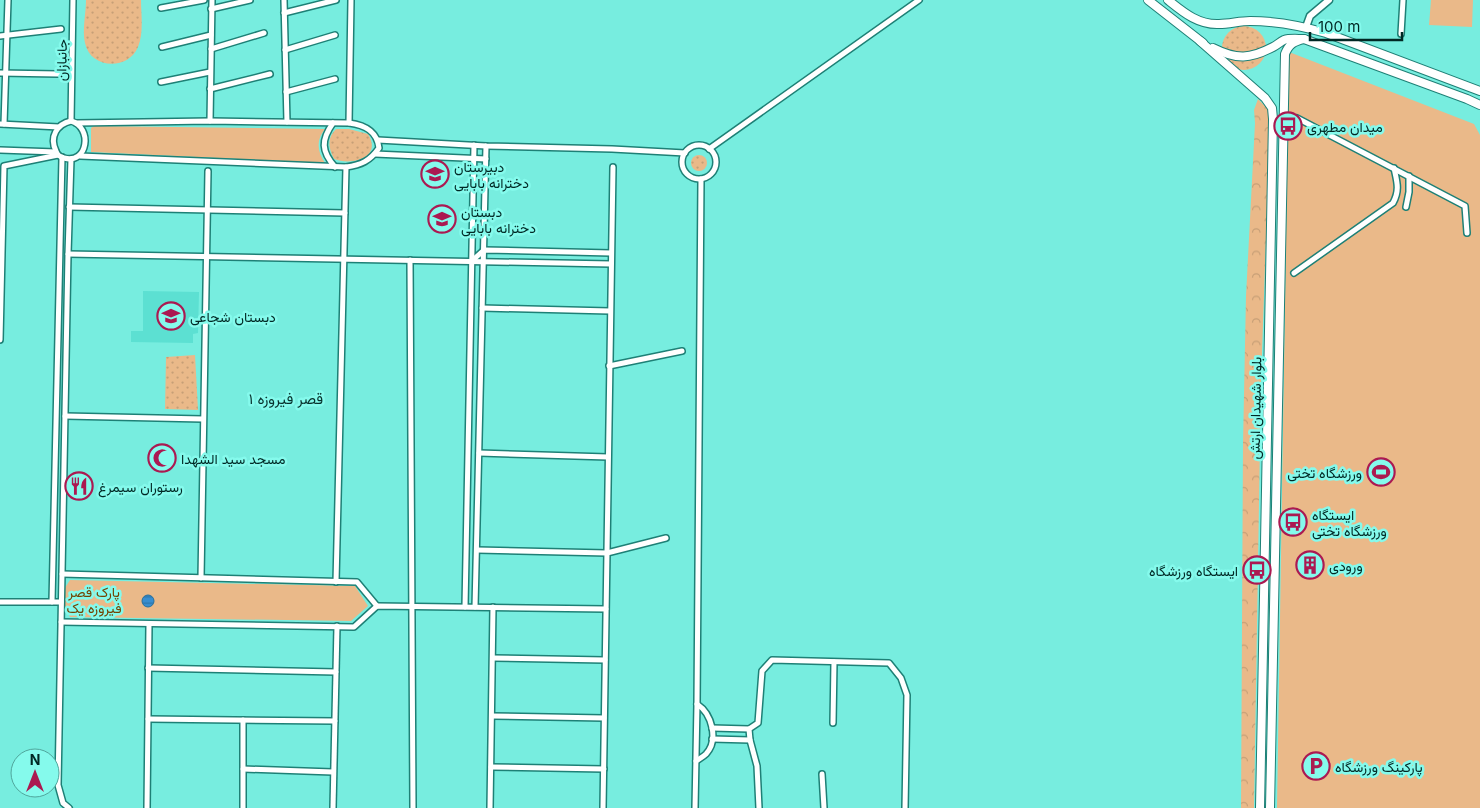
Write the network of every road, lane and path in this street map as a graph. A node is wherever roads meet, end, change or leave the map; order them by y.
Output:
1 (8, 0) edge
2 (73, 0) edge
3 (204, 0) edge
4 (212, 0) edge
5 (250, 0) edge
6 (284, 0) edge
7 (336, 0) edge
8 (351, 0) edge
9 (919, 0) edge
10 (1148, 0) edge
11 (1168, 0) edge
12 (1329, 0) edge
13 (1403, 0) edge
14 (161, 8) dead end
15 (211, 9) junction
16 (284, 13) junction
17 (1306, 27) junction
18 (61, 29) dead end
19 (264, 33) dead end
20 (1401, 34) dead end
21 (6, 35) junction
22 (211, 35) junction
23 (335, 35) dead end
24 (0, 36) edge
25 (1304, 39) junction
26 (1200, 41) junction
27 (162, 47) dead end
28 (211, 49) junction
29 (285, 50) junction
30 (210, 72) junction
31 (3, 73) edge
32 (58, 74) dead end
33 (270, 74) dead end
34 (335, 78) dead end
35 (161, 82) dead end
36 (210, 89) junction
37 (1480, 91) edge
38 (286, 92) junction
39 (1480, 105) edge
40 (1297, 118) dead end
41 (210, 121) junction
42 (74, 122) junction
43 (287, 122) junction
44 (333, 123) junction
45 (349, 123) junction
46 (2, 124) edge
47 (58, 127) junction
48 (378, 140) junction
49 (474, 146) junction
50 (486, 146) junction
51 (709, 148) junction
52 (0, 150) edge
53 (685, 153) junction
54 (375, 154) junction
55 (59, 155) junction
56 (80, 156) junction
57 (474, 158) junction
58 (71, 159) junction
59 (486, 159) junction
60 (334, 167) junction
61 (346, 167) junction
62 (613, 167) dead end
63 (1394, 168) junction
64 (208, 171) dead end
65 (1409, 176) junction
66 (701, 179) junction
67 (69, 207) junction
68 (1406, 207) dead end
69 (207, 210) junction
70 (345, 213) junction
71 (1467, 234) dead end
72 (484, 250) junction
73 (611, 253) junction
74 (68, 254) junction
75 (206, 256) junction
76 (344, 259) junction
77 (410, 260) junction
78 (472, 261) junction
79 (484, 262) junction
80 (610, 264) junction
81 (1294, 273) dead end
82 (482, 308) junction
83 (610, 311) junction
84 (0, 340) edge
85 (682, 351) dead end
86 (609, 366) junction
87 (65, 416) junction
88 (203, 419) junction
89 (479, 453) junction
90 (608, 457) junction
91 (666, 538) dead end
92 (477, 550) junction
93 (607, 553) junction
94 (62, 574) junction
95 (200, 578) junction
96 (336, 582) junction
97 (0, 602) edge
98 (52, 602) junction
99 (61, 602) junction
100 (377, 606) junction
101 (412, 606) junction
102 (465, 607) junction
103 (475, 607) junction
104 (494, 607) junction
105 (606, 609) junction
106 (62, 622) junction
107 (148, 624) junction
108 (337, 626) junction
109 (493, 658) junction
110 (605, 660) junction
111 (834, 662) junction
112 (148, 668) junction
113 (336, 672) junction
114 (697, 704) junction
115 (492, 716) junction
116 (604, 718) junction
117 (148, 719) junction
118 (243, 720) junction
119 (335, 721) junction
120 (832, 723) dead end
121 (712, 728) junction
122 (749, 728) junction
123 (712, 739) junction
124 (750, 740) junction
125 (696, 761) junction
126 (491, 767) junction
127 (243, 769) junction
128 (604, 769) junction
129 (333, 772) junction
130 (822, 774) dead end
131 (69, 808) edge
132 (147, 808) edge
133 (243, 808) edge
134 (332, 808) edge
135 (413, 808) edge
136 (490, 808) edge
137 (603, 808) edge
138 (695, 808) edge
139 (759, 808) edge
140 (824, 808) edge
141 (905, 808) edge
142 (1260, 808) edge
143 (1270, 808) edge

1 - 21 street
2 - 42 street, جانبازان
3 - 14 street
4 - 15 street
5 - 15 street
6 - 16 street
7 - 16 street
8 - 45 street
9 - 51 street
10 - 26 main road
11 - 17 main road
12 - 17 street
13 - 20 street
15 - 22 street
16 - 29 street
17 - 37 main road
18 - 21 street
19 - 28 street
21 - 24 street
21 - 31 street
22 - 27 street
22 - 28 street
23 - 29 street
25 - 26 main road
25 - 39 main road
25 - 143 main road, بلوار شهیدان ارتش
26 - 142 main road, بلوار شهیدان ارتش
28 - 30 street
29 - 38 street
30 - 35 street
30 - 36 street
31 - 32 street
31 - 46 street
33 - 36 street
34 - 38 street
36 - 41 street
38 - 43 street
40 - 63 street
41 - 42 street
41 - 43 street
42 - 47 street
42 - 56 street
43 - 44 street
44 - 45 street
44 - 60 street
45 - 48 street
46 - 47 street
47 - 55 street
48 - 49 street
48 - 54 street
49 - 50 street
49 - 57 street
50 - 53 street
50 - 59 street
51 - 53 street
51 - 66 street
52 - 55 street
53 - 66 street
54 - 57 street
54 - 61 street
55 - 58 street
55 - 84 street
55 - 98 street
56 - 58 street
56 - 60 street
57 - 59 street
57 - 78 street
58 - 67 street
59 - 72 street
60 - 61 street
61 - 70 street
62 - 73 street
63 - 65 street
63 - 81 street
64 - 69 street
65 - 68 street
65 - 71 street
66 - 114 street
67 - 69 street
67 - 74 street
69 - 70 street
69 - 75 street
70 - 76 street
72 - 73 street
72 - 78 street
72 - 79 street
73 - 80 street
74 - 75 street
74 - 87 street
75 - 76 street
75 - 88 street
76 - 77 street
76 - 96 street
77 - 78 street
77 - 101 street
78 - 79 street
78 - 102 street
79 - 80 street
79 - 82 street
80 - 83 street
82 - 83 street
82 - 89 street
83 - 86 street
85 - 86 street
86 - 90 street
87 - 88 street
87 - 94 street
88 - 95 street
89 - 90 street
89 - 92 street
90 - 93 street
91 - 93 street
92 - 93 street
92 - 103 street
93 - 105 street
94 - 95 street
94 - 99 street
95 - 96 street
96 - 100 street
97 - 98 street
98 - 99 street
99 - 106 street
100 - 101 street
100 - 108 street
101 - 102 street
101 - 135 street
102 - 103 street
103 - 104 street
104 - 105 street
104 - 109 street
105 - 110 street
106 - 107 street
106 - 131 street
107 - 108 street
107 - 112 street
108 - 113 street
109 - 110 street
109 - 115 street
110 - 116 street
111 - 120 street
111 - 122 street
111 - 141 street
112 - 113 street
112 - 117 street
113 - 119 street
114 - 121 street
114 - 125 street
115 - 116 street
115 - 126 street
116 - 128 street
117 - 118 street
117 - 132 street
118 - 119 street
118 - 127 street
119 - 129 street
121 - 122 street
121 - 123 street
122 - 124 street
123 - 124 street
123 - 125 street
124 - 139 street
125 - 138 street
126 - 128 street
126 - 136 street
127 - 129 street
127 - 133 street
128 - 137 street
129 - 134 street
130 - 140 street

